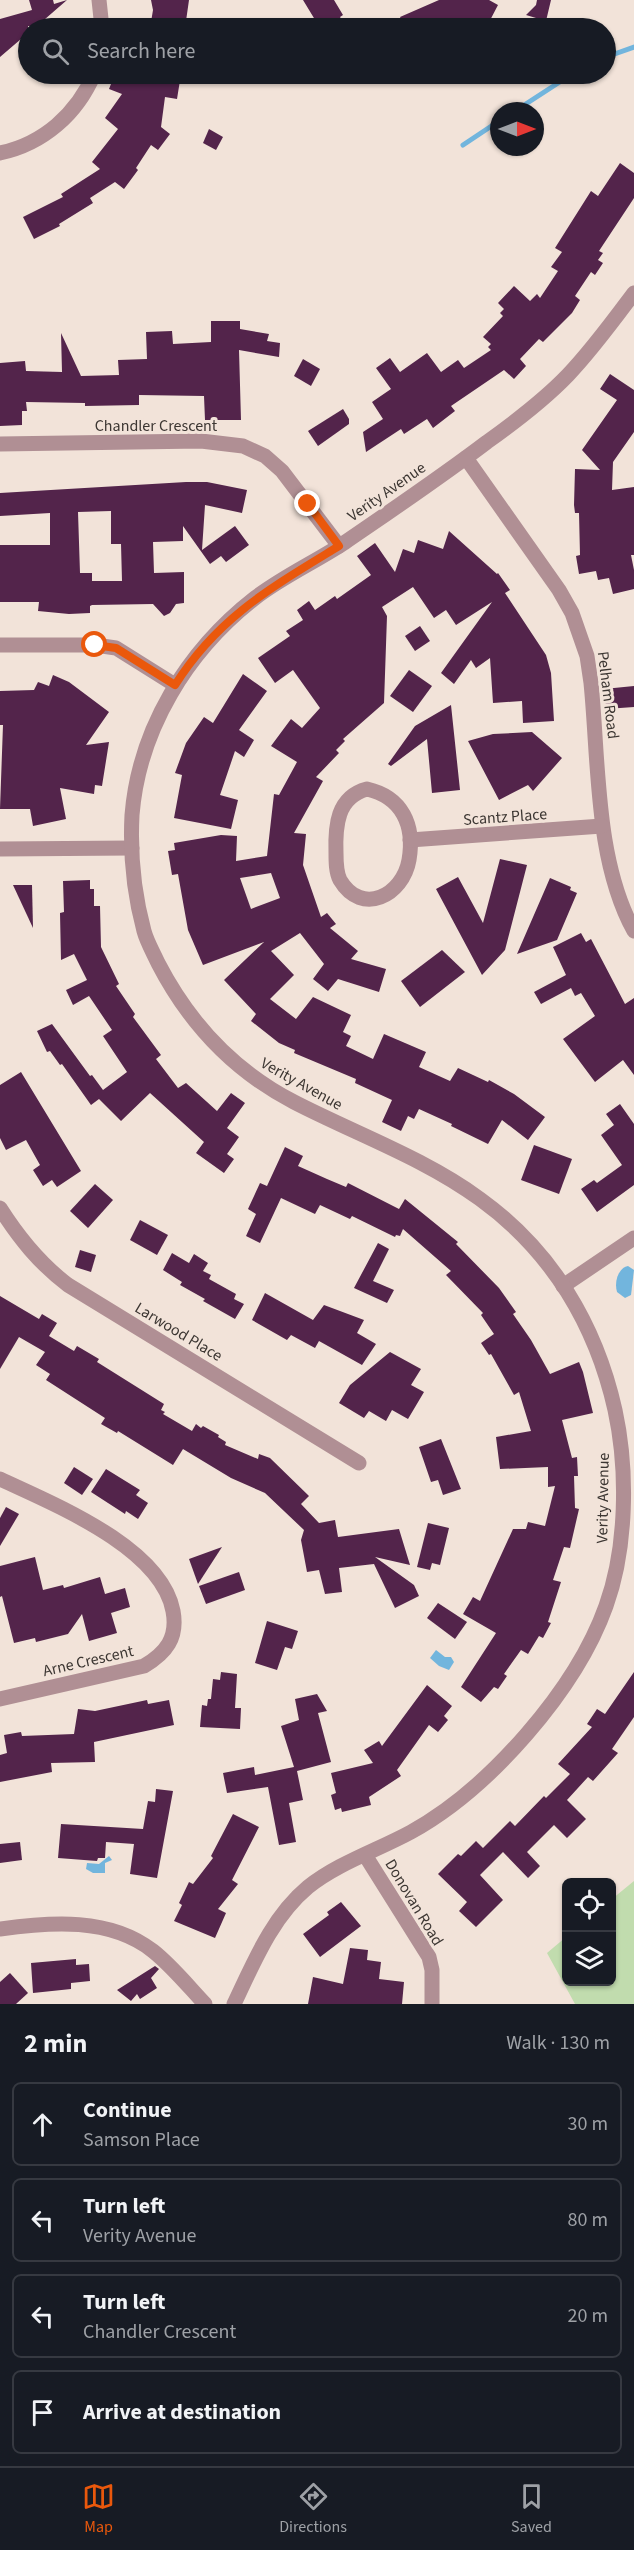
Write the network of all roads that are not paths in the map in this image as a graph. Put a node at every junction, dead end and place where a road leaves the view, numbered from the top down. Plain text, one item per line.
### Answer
1 (99, 0) edge
2 (101, 18) edge
3 (89, 84) edge
4 (0, 153) edge
5 (634, 293) edge
6 (0, 444) edge
7 (466, 458) junction
8 (339, 546) junction
9 (0, 645) edge
10 (175, 685) junction
11 (602, 826) junction
12 (410, 840) junction
13 (132, 848) junction
14 (0, 849) edge
15 (634, 931) edge
16 (0, 1208) edge
17 (634, 1238) edge
18 (563, 1286) junction
19 (359, 1463) dead end
20 (0, 1479) edge
21 (0, 1699) edge
22 (365, 1855) junction
23 (0, 1929) edge
24 (205, 2004) edge
25 (234, 2004) edge
26 (432, 2004) edge

1 - 2 street
3 - 4 street
5 - 7 street, Verity Avenue
6 - 8 street, Chandler Crescent
7 - 8 street, Verity Avenue
7 - 11 street, Pelham Road
8 - 10 street, Verity Avenue
9 - 10 street
10 - 13 street, Verity Avenue
11 - 12 street, Scantz Place
11 - 15 street, Pelham Road
12 - 12 street
13 - 14 street
13 - 18 street, Verity Avenue
16 - 19 street, Larwood Place
17 - 18 street
18 - 22 street, Verity Avenue
20 - 21 street, Arne Crescent
22 - 25 street, Verity Avenue
22 - 26 street, Donovan Road
23 - 24 street

